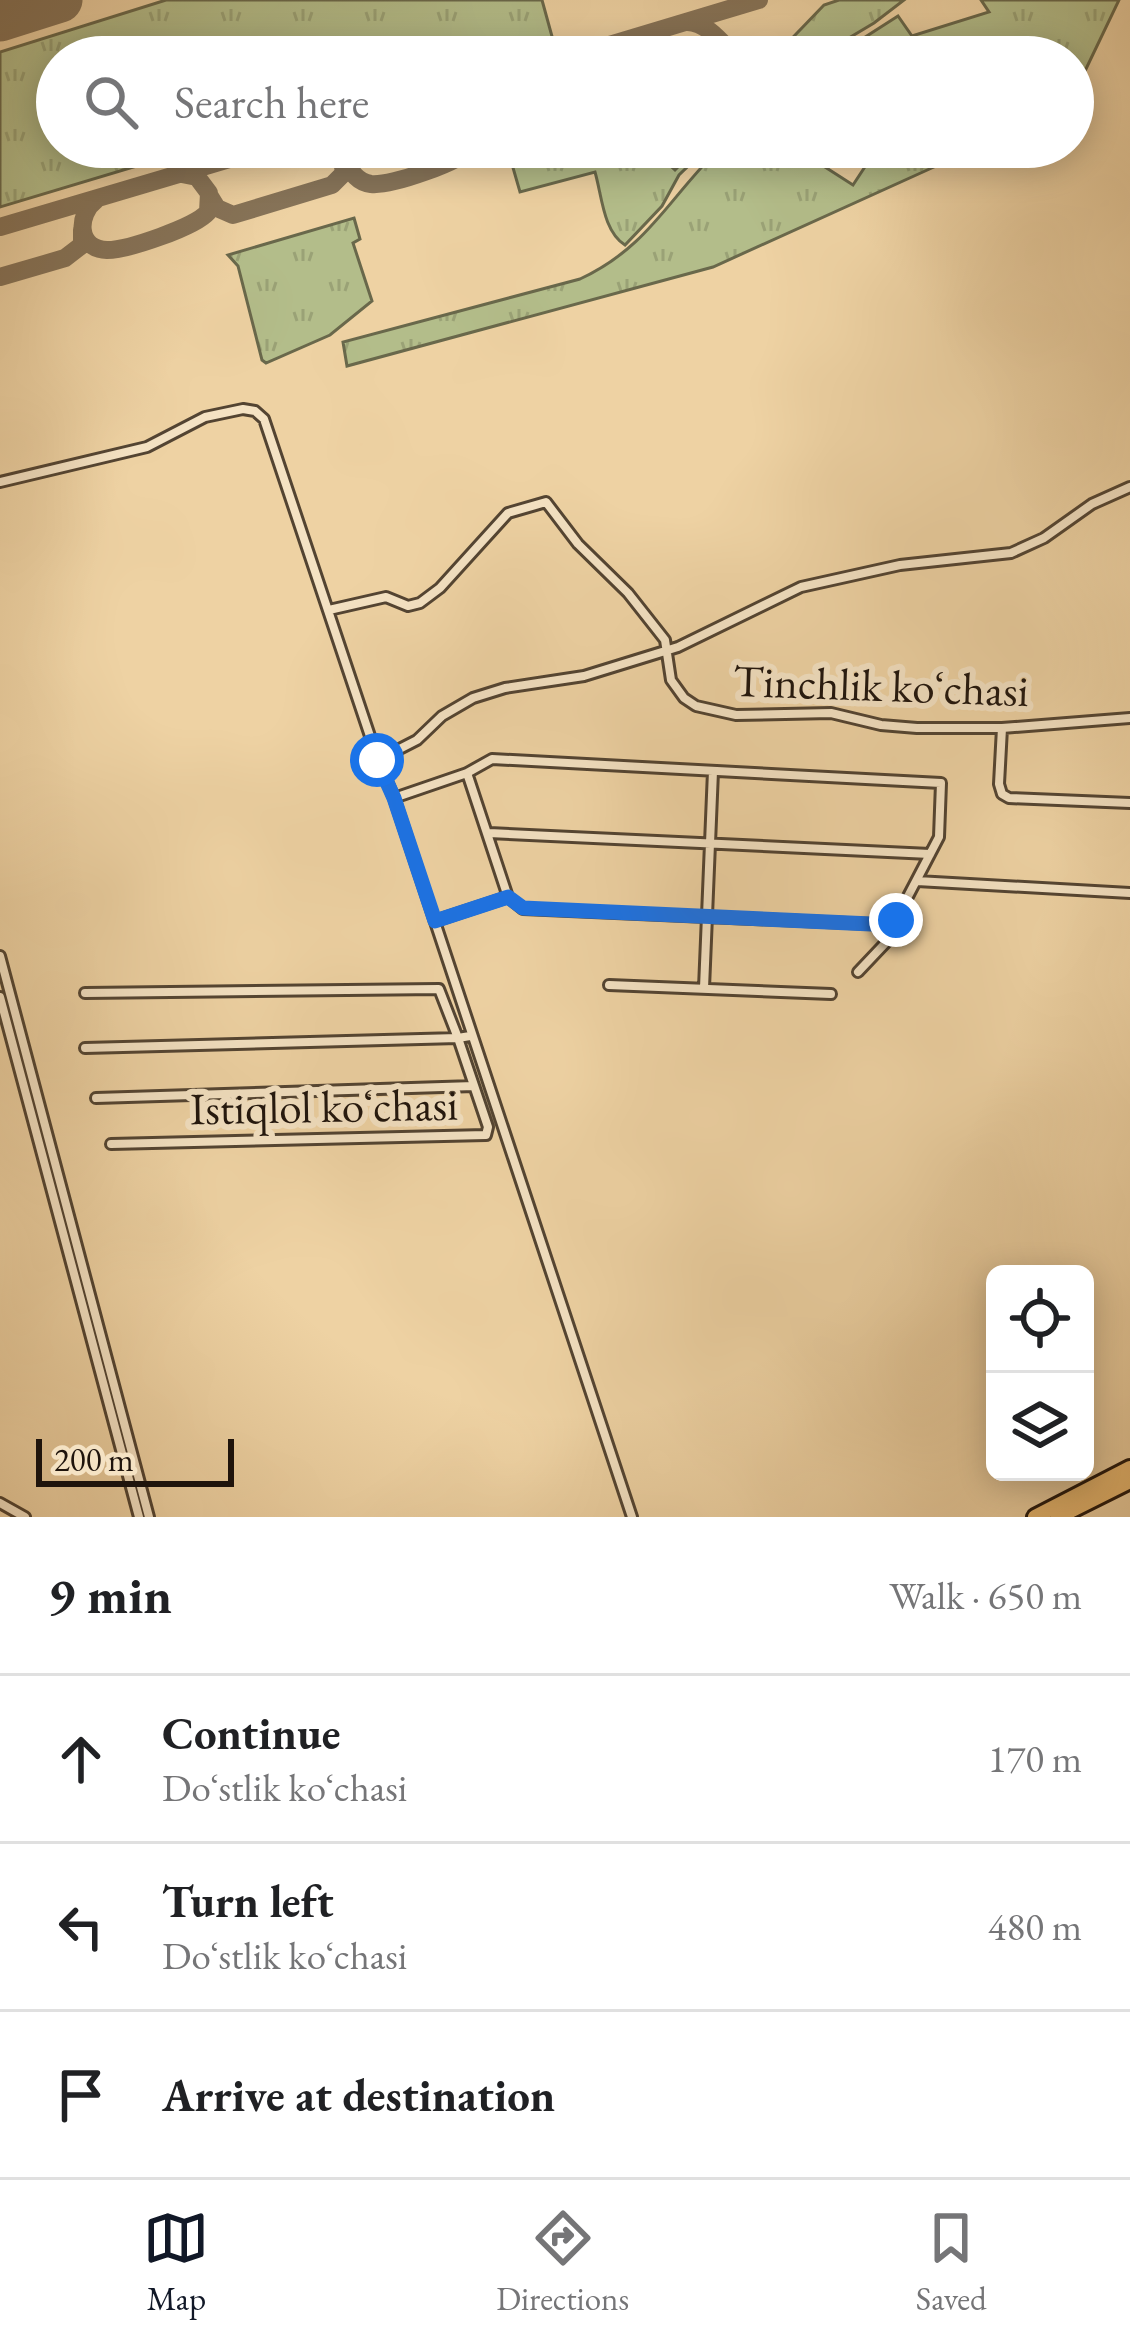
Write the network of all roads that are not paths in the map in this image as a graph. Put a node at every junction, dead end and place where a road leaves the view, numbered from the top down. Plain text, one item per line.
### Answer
1 (0, 482) edge
2 (1130, 488) edge
3 (329, 610) junction
4 (668, 650) junction
5 (1130, 718) edge
6 (1002, 728) junction
7 (377, 760) junction
8 (712, 771) junction
9 (467, 773) junction
10 (394, 798) junction
11 (1130, 803) edge
12 (489, 833) junction
13 (710, 844) junction
14 (930, 854) junction
15 (917, 881) junction
16 (1130, 893) edge
17 (508, 897) junction
18 (707, 919) junction
19 (435, 921) junction
20 (893, 925) junction
21 (0, 956) edge
22 (858, 972) dead end
23 (610, 985) dead end
24 (704, 988) junction
25 (85, 993) dead end
26 (831, 994) dead end
27 (0, 997) edge
28 (470, 1036) junction
29 (458, 1038) junction
30 (85, 1048) dead end
31 (474, 1085) junction
32 (96, 1098) dead end
33 (111, 1144) dead end
34 (1130, 1468) edge
35 (1130, 1481) edge
36 (0, 1503) edge
37 (25, 1517) edge
38 (139, 1517) edge
39 (149, 1517) edge
40 (632, 1517) edge
41 (1035, 1517) edge
42 (1058, 1517) edge

1 - 3 street
2 - 4 street
3 - 4 street
3 - 7 street
4 - 6 street, Tinchlik koʻchasi
4 - 7 street
5 - 6 street, Tinchlik koʻchasi
6 - 11 street
7 - 10 street
8 - 9 street
8 - 13 street
8 - 14 street
9 - 10 street
9 - 12 street
10 - 19 street
12 - 13 street
12 - 17 street
13 - 14 street
13 - 18 street
14 - 15 street
15 - 16 street
15 - 20 street
17 - 18 street
17 - 19 street
18 - 20 street
18 - 24 street
19 - 28 street
20 - 22 street
21 - 39 street
23 - 24 street
24 - 26 street
25 - 29 street, Istiqlol koʻchasi
27 - 38 street
28 - 29 street, Istiqlol koʻchasi
28 - 40 street
29 - 30 street, Istiqlol koʻchasi
29 - 31 street, Istiqlol koʻchasi
31 - 32 street, Istiqlol koʻchasi
31 - 33 street, Istiqlol koʻchasi
34 - 41 highway
35 - 42 highway
36 - 37 street

